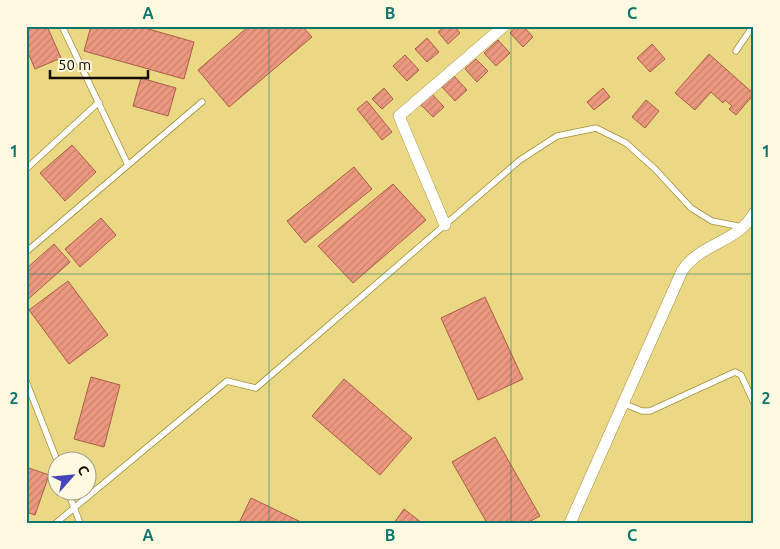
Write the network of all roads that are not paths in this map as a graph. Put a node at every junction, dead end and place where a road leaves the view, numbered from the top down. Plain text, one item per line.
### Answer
1 (62, 26) edge
2 (504, 26) edge
3 (753, 26) edge
4 (736, 51) dead end
5 (99, 102) junction
6 (202, 102) dead end
7 (128, 165) junction
8 (26, 168) edge
9 (754, 213) edge
10 (445, 225) junction
11 (743, 227) junction
12 (26, 252) edge
13 (26, 381) edge
14 (622, 403) junction
15 (754, 403) edge
16 (54, 452) edge
17 (72, 502) edge
18 (74, 507) junction
19 (56, 523) edge
20 (80, 523) edge
21 (570, 523) edge

1 - 5 lane
2 - 10 street
3 - 4 lane
5 - 7 lane
5 - 8 lane
6 - 7 lane
7 - 12 lane
9 - 11 street
10 - 11 lane
10 - 18 lane
11 - 14 street
13 - 16 lane
14 - 15 lane
14 - 21 street
17 - 18 lane
18 - 19 lane
18 - 20 lane

